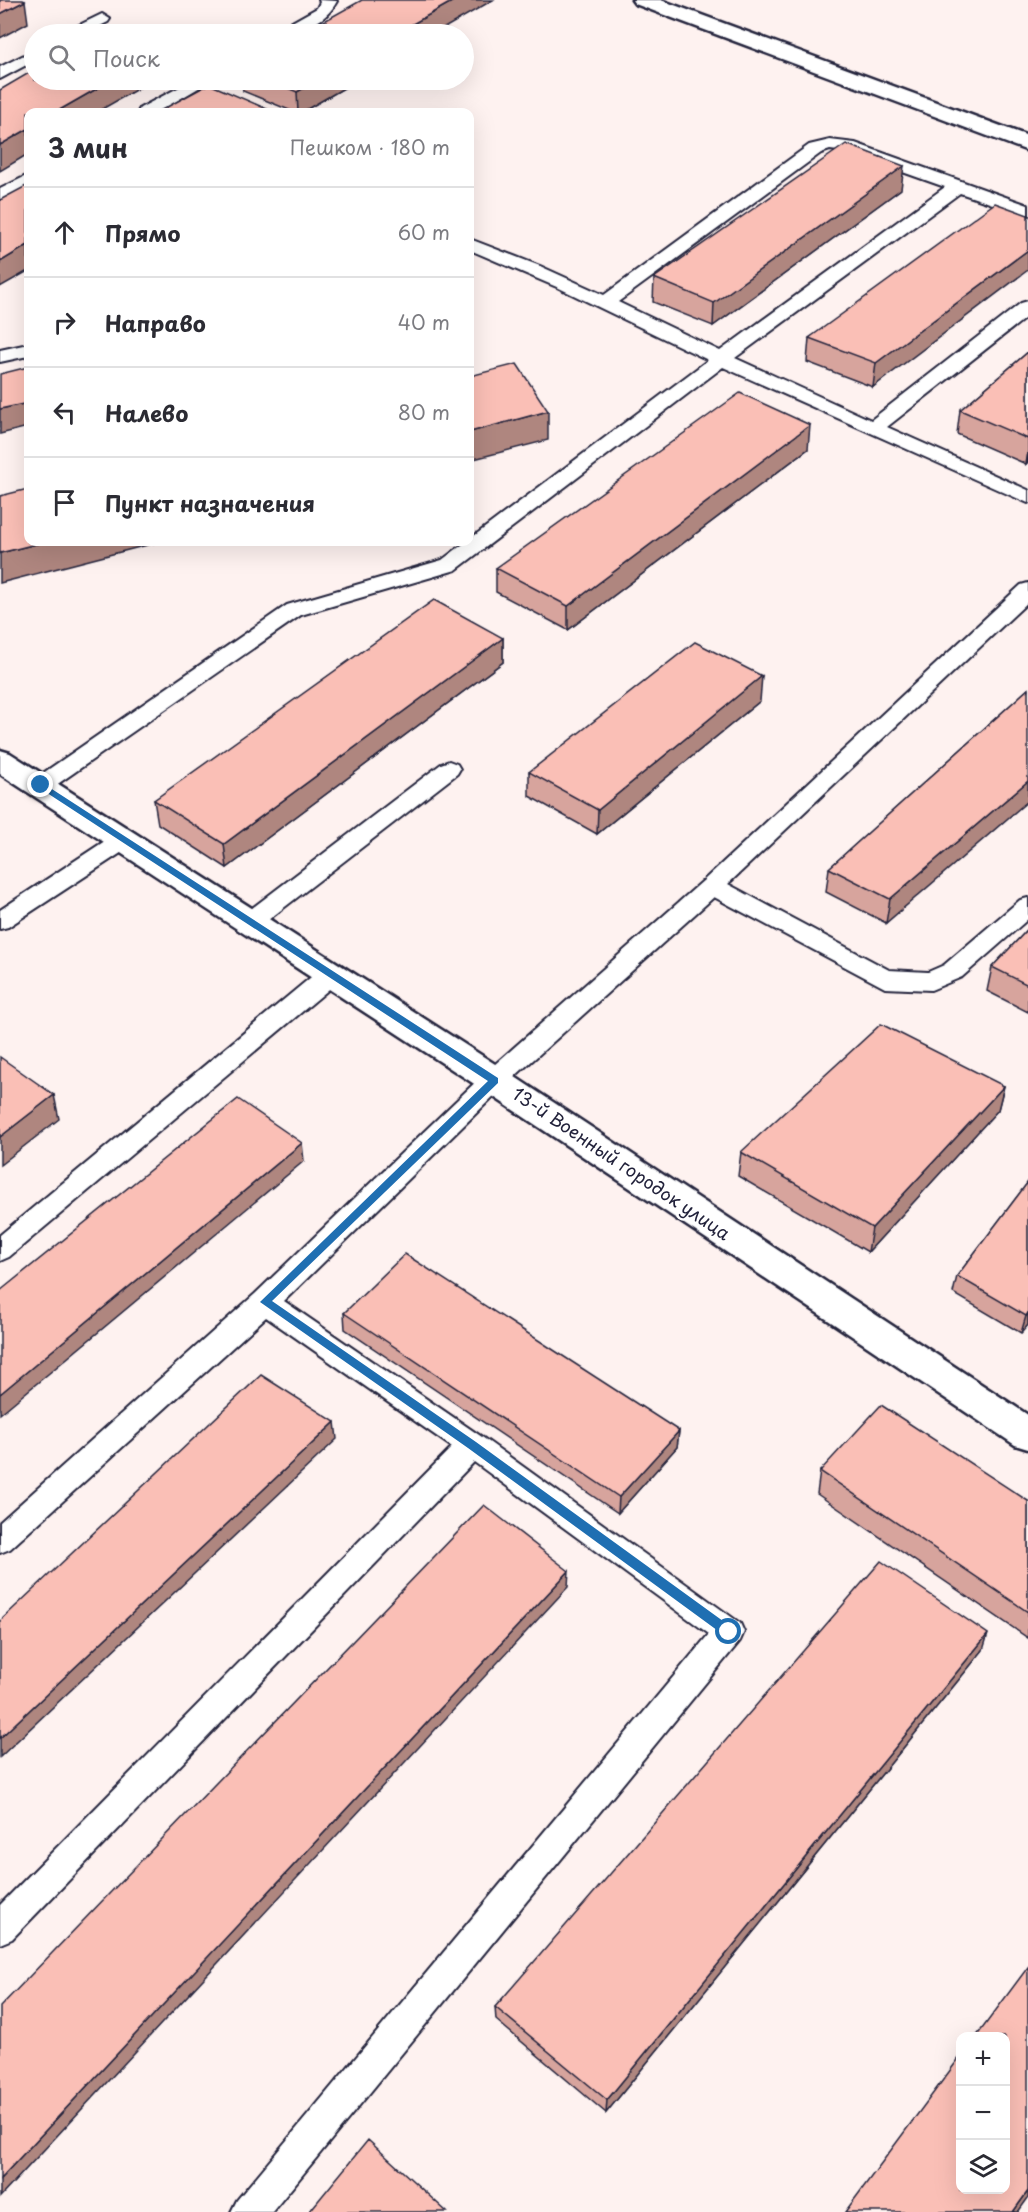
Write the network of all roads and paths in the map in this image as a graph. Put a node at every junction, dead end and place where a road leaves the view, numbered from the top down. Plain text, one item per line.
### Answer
1 (327, 0) edge
2 (642, 0) edge
3 (102, 19) dead end
4 (92, 24) edge
5 (300, 24) edge
6 (24, 61) edge
7 (0, 74) edge
8 (186, 90) edge
9 (153, 108) edge
10 (1028, 144) edge
11 (24, 182) edge
12 (958, 186) junction
13 (0, 196) edge
14 (1028, 211) edge
15 (474, 245) edge
16 (495, 253) junction
17 (474, 257) edge
18 (605, 303) junction
19 (1028, 307) edge
20 (24, 351) edge
21 (0, 356) edge
22 (722, 359) junction
23 (873, 428) junction
24 (1028, 497) edge
25 (1028, 590) edge
26 (0, 760) edge
27 (449, 769) dead end
28 (41, 785) junction
29 (125, 839) junction
30 (712, 886) junction
31 (1028, 906) edge
32 (0, 921) edge
33 (251, 921) junction
34 (331, 974) junction
35 (494, 1080) junction
36 (0, 1250) edge
37 (265, 1302) junction
38 (1028, 1434) edge
39 (472, 1445) junction
40 (0, 1540) edge
41 (0, 1928) edge
42 (249, 2212) edge

1 - 5 lane
2 - 10 street
3 - 4 lane
6 - 7 lane
8 - 9 lane
11 - 13 lane
12 - 14 lane
12 - 18 lane
12 - 22 lane
15 - 16 lane
16 - 17 lane
16 - 18 lane
18 - 22 lane
19 - 23 lane
20 - 21 lane
22 - 23 lane
22 - 28 lane
23 - 24 lane
25 - 30 lane
26 - 28 street, 13-й Военный городок улица
27 - 33 lane
28 - 29 street, 13-й Военный городок улица
29 - 32 lane
29 - 33 street, 13-й Военный городок улица
30 - 31 lane
30 - 35 lane
33 - 34 street, 13-й Военный городок улица
34 - 35 street, 13-й Военный городок улица
34 - 36 lane
35 - 37 lane
35 - 38 street, 13-й Военный городок улица
37 - 39 lane
37 - 40 lane
39 - 41 lane
39 - 42 lane

